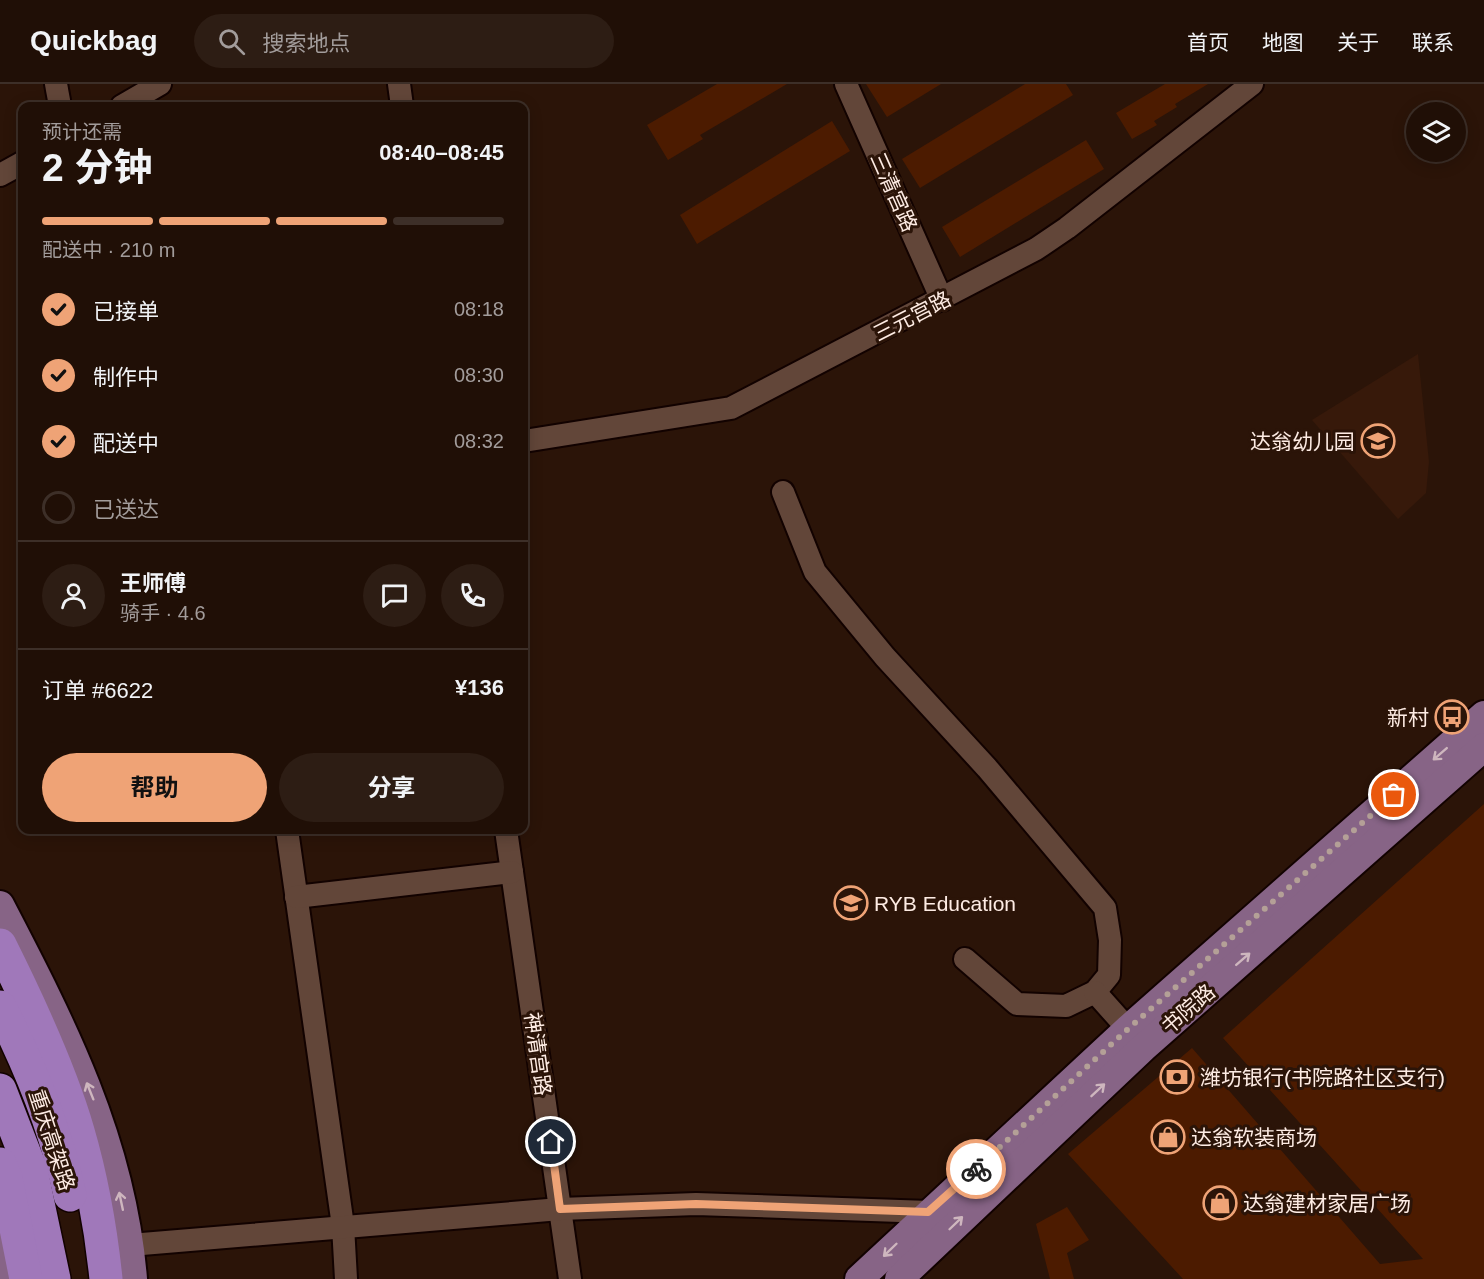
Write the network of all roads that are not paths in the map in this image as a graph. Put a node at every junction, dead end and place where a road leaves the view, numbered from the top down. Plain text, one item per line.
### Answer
1 (56, 84) edge
2 (160, 84) edge
3 (399, 84) edge
4 (846, 84) edge
5 (1252, 84) edge
6 (59, 102) edge
7 (129, 102) edge
8 (401, 102) edge
9 (18, 166) edge
10 (0, 175) edge
11 (942, 300) junction
12 (528, 440) edge
13 (783, 492) dead end
14 (1484, 715) edge
15 (1484, 747) edge
16 (288, 834) edge
17 (507, 834) edge
18 (512, 872) junction
19 (296, 897) junction
20 (0, 905) edge
21 (0, 945) edge
22 (965, 959) dead end
23 (0, 981) edge
24 (1095, 992) junction
25 (0, 1007) edge
26 (1128, 1029) junction
27 (0, 1090) edge
28 (0, 1123) edge
29 (0, 1164) edge
30 (560, 1209) junction
31 (928, 1212) junction
32 (342, 1226) junction
33 (0, 1236) edge
34 (130, 1245) junction
35 (11, 1279) edge
36 (26, 1279) edge
37 (41, 1279) edge
38 (54, 1279) edge
39 (85, 1279) edge
40 (94, 1279) edge
41 (106, 1279) edge
42 (133, 1279) edge
43 (346, 1279) edge
44 (570, 1279) edge
45 (859, 1279) edge
46 (900, 1279) edge

1 - 6 street
2 - 7 street
3 - 8 street
4 - 11 street, 三清宫路
5 - 11 street, 三元宫路
9 - 10 street
11 - 12 street, 三元宫路
13 - 24 street
14 -> 26 main road, 书院路
46 -> 15 main road, 书院路
16 - 19 street
17 - 18 street, 神清宫路
18 - 19 street
18 - 30 street, 神清宫路
19 - 32 street
34 -> 20 main road
21 - 41 highway
22 - 24 street
23 - 40 main road
24 - 26 street
25 - 39 highway, 重庆高架路
26 - 31 main road, 书院路
27 - 38 highway, 重庆高架路
28 - 37 main road
29 - 36 highway
30 - 31 street
30 - 32 street
30 - 44 street, 神清宫路
31 -> 45 main road, 书院路
32 - 34 street
32 - 43 street
33 - 35 main road
34 - 42 main road

